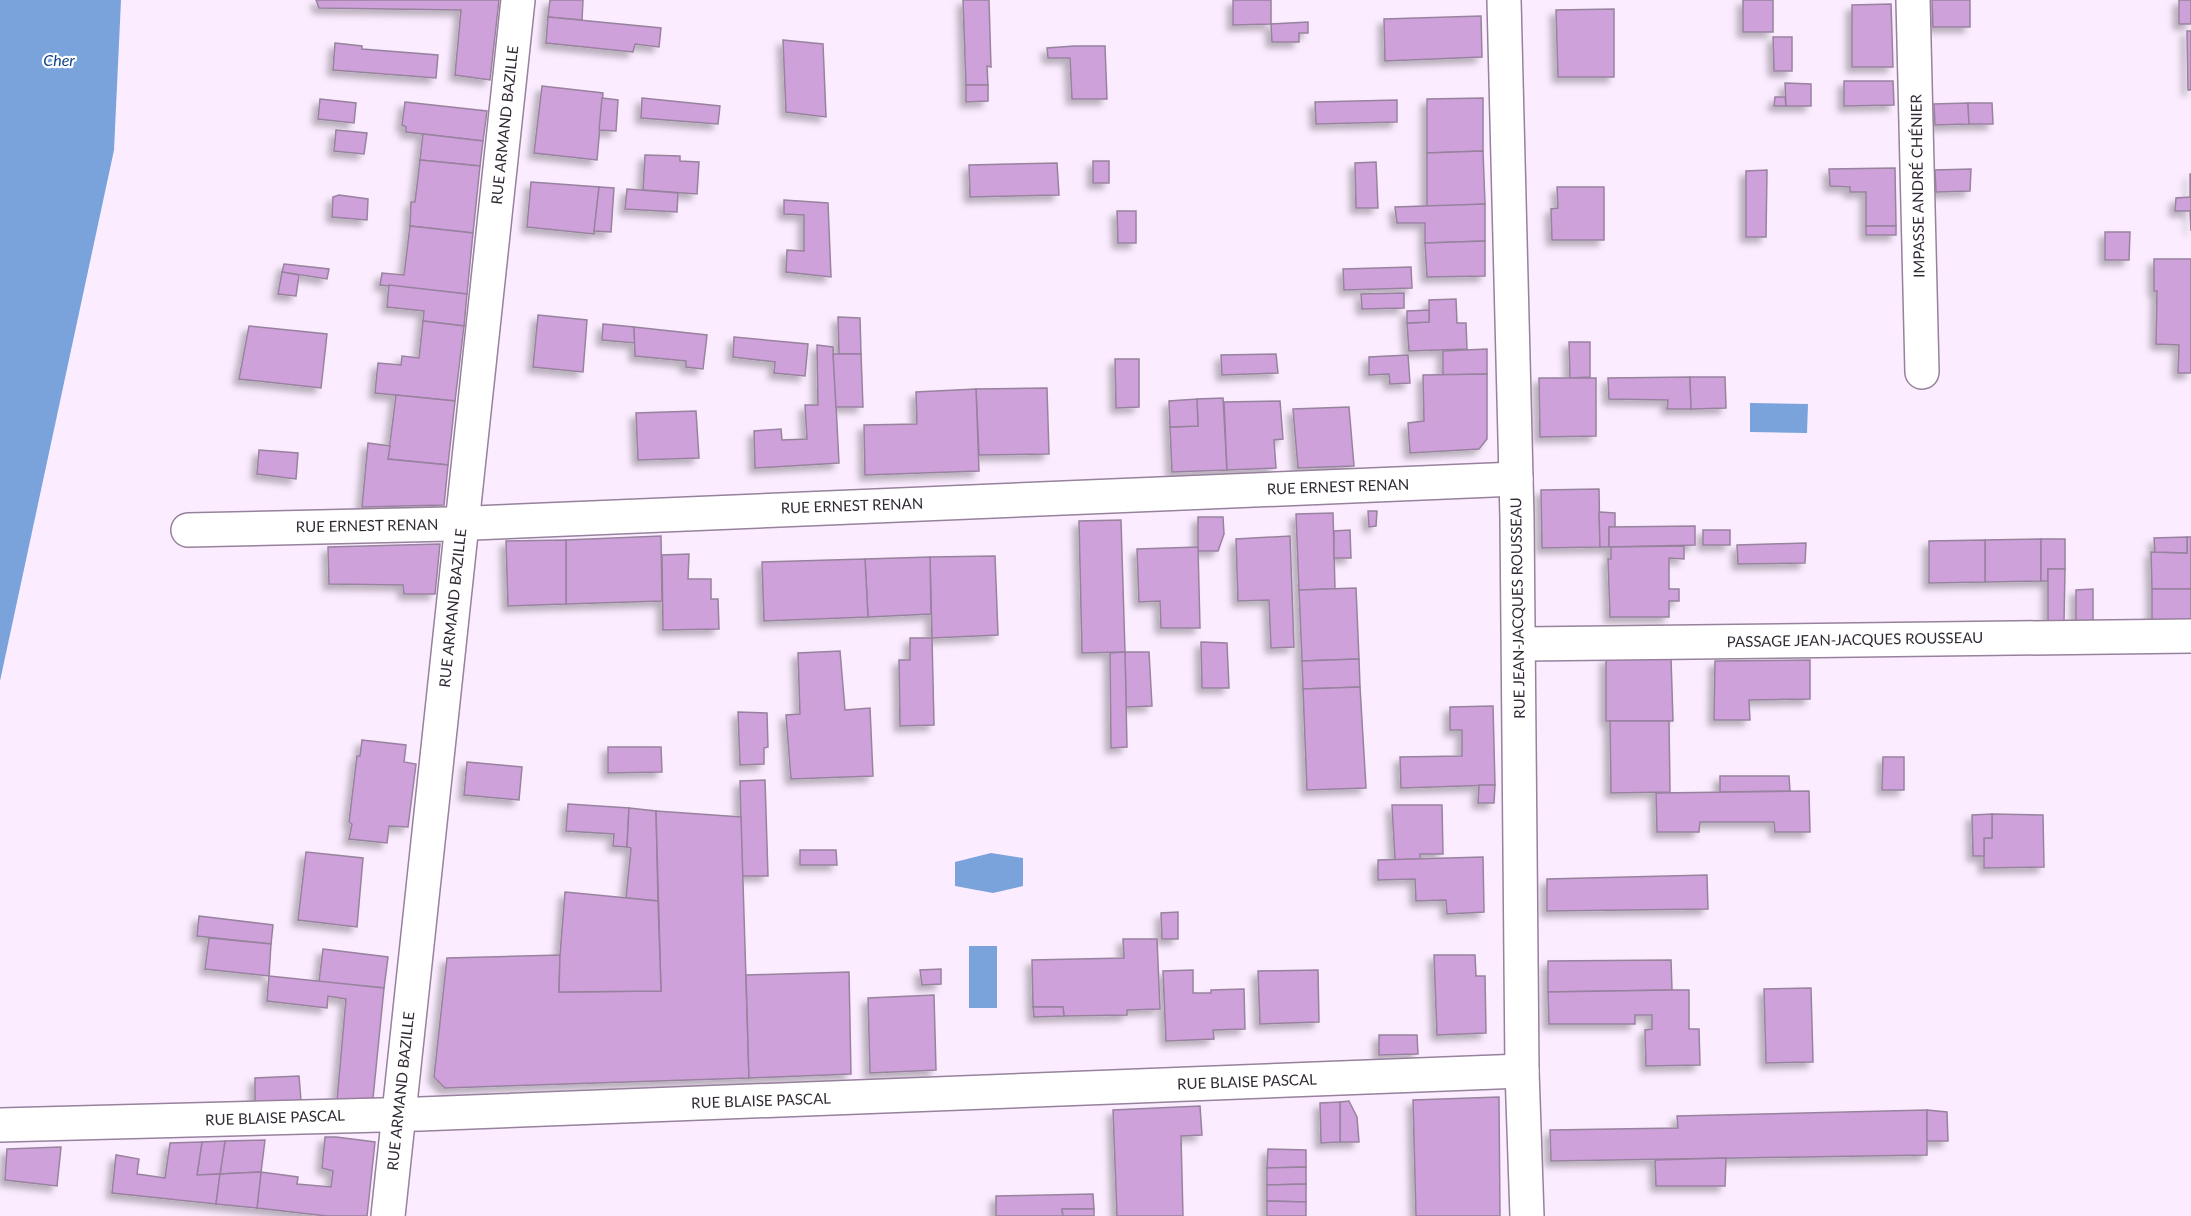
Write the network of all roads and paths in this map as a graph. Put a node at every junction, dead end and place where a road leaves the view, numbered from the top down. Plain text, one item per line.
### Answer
1 (518, 0) edge
2 (1504, 0) edge
3 (1913, 0) edge
4 (1922, 372) dead end
5 (1516, 480) junction
6 (462, 522) junction
7 (188, 530) dead end
8 (2191, 636) edge
9 (1519, 644) junction
10 (1522, 1071) junction
11 (399, 1114) junction
12 (0, 1125) edge
13 (388, 1216) edge
14 (1527, 1216) edge

1 - 6 street, RUE ARMAND BAZILLE
2 - 5 street, RUE JEAN-JACQUES ROUSSEAU
3 - 4 street, IMPASSE ANDRÉ CHÉNIER
5 - 6 street, RUE ERNEST RENAN
5 - 9 street, RUE JEAN-JACQUES ROUSSEAU
6 - 7 street, RUE ERNEST RENAN
6 - 11 street, RUE ARMAND BAZILLE
8 - 9 street, PASSAGE JEAN-JACQUES ROUSSEAU
9 - 10 street, RUE JEAN-JACQUES ROUSSEAU
10 - 11 street, RUE BLAISE PASCAL
10 - 14 street, RUE JEAN-JACQUES ROUSSEAU
11 - 12 street, RUE BLAISE PASCAL
11 - 13 street, RUE ARMAND BAZILLE

